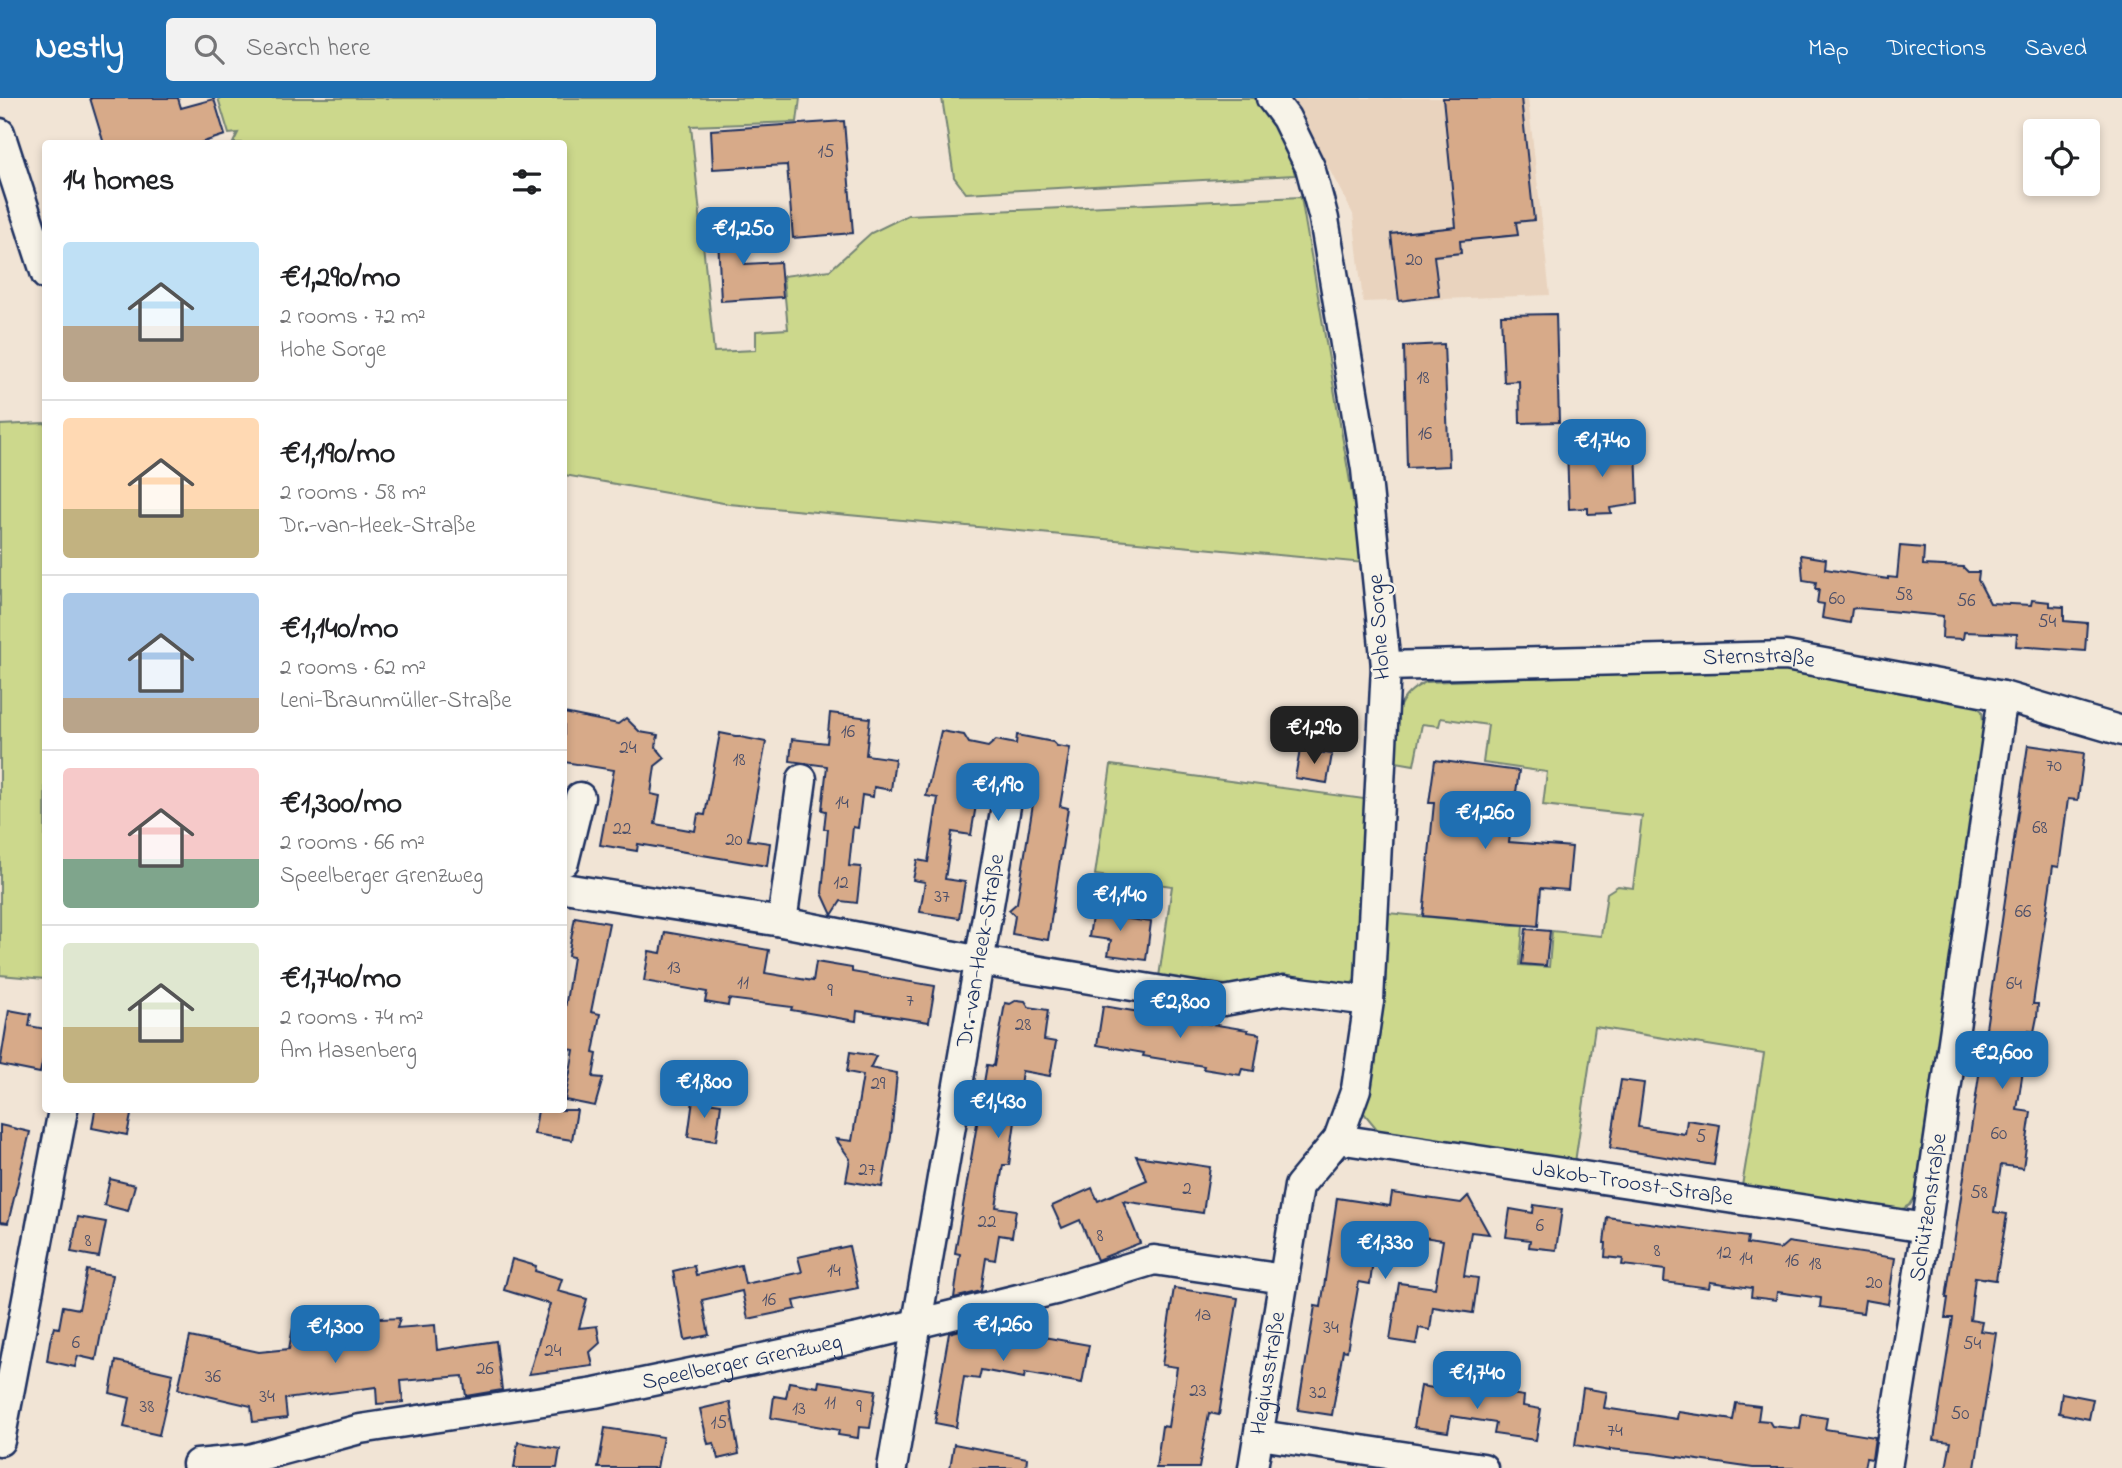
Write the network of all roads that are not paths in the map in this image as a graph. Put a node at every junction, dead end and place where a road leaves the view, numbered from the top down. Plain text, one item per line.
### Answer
1 (1271, 98) edge
2 (0, 133) edge
3 (42, 263) edge
4 (1386, 666) junction
5 (2003, 696) junction
6 (2122, 731) edge
7 (802, 779) dead end
8 (580, 797) dead end
9 (1006, 806) dead end
10 (567, 850) edge
11 (567, 888) edge
12 (782, 922) junction
13 (980, 961) junction
14 (1369, 1001) junction
15 (62, 1113) edge
16 (1338, 1139) junction
17 (1926, 1228) junction
18 (1284, 1279) junction
19 (917, 1325) junction
20 (1259, 1435) junction
21 (0, 1441) edge
22 (197, 1464) dead end
23 (892, 1468) edge
24 (1253, 1468) edge
25 (1483, 1468) edge
26 (1887, 1468) edge

1 - 4 street, Hohe Sorge
2 - 3 street
4 - 5 street, Sternstraße
4 - 14 street, Hohe Sorge
5 - 6 street, Sternstraße
5 - 17 street, Schützenstraße
7 - 12 street
8 - 10 street
9 - 13 street, Dr.-van-Heek-Straße
11 - 12 street
12 - 13 street
13 - 14 street
13 - 19 street, Dr.-van-Heek-Straße
14 - 16 street, Hohe Sorge
15 - 21 street
16 - 17 street, Jakob-Troost-Straße
16 - 18 street, Hohe Sorge
17 - 26 street, Schützenstraße
18 - 19 street, Speelberger Grenzweg
18 - 20 street, Hegiusstraße
19 - 22 street, Speelberger Grenzweg
19 - 23 street, Dr.-van-Heek-Straße
20 - 24 street, Hegiusstraße
20 - 25 street

